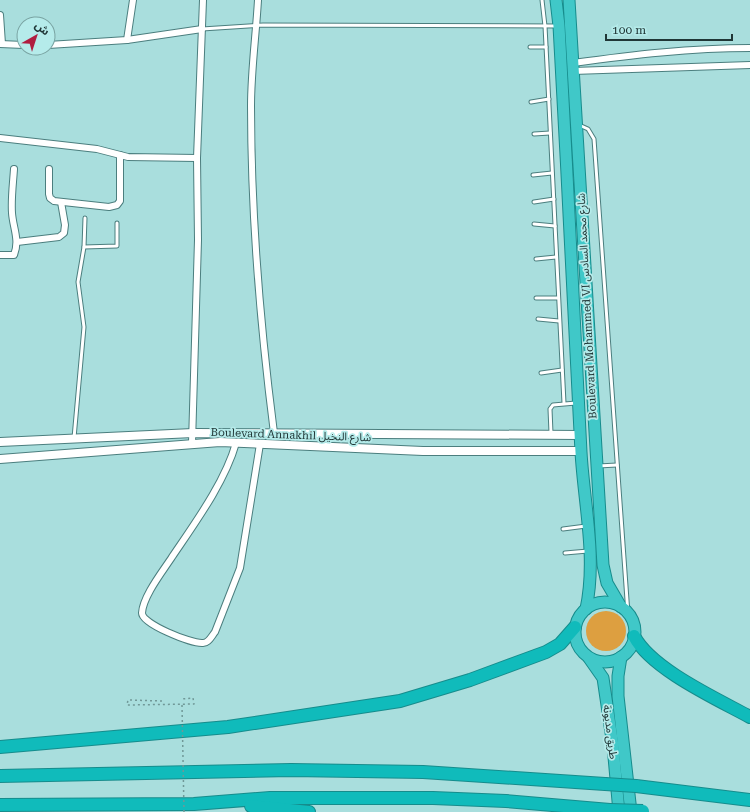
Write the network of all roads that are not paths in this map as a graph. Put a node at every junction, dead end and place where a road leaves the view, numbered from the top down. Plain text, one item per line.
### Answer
1 (133, 0) edge
2 (203, 0) edge
3 (258, 0) edge
4 (542, 0) edge
5 (556, 0) edge
6 (570, 0) edge
7 (0, 15) edge
8 (257, 25) junction
9 (545, 26) junction
10 (559, 26) junction
11 (202, 29) junction
12 (127, 40) junction
13 (1, 44) edge
14 (56, 44) edge
15 (16, 45) edge
16 (530, 47) dead end
17 (546, 47) junction
18 (750, 48) edge
19 (750, 65) edge
20 (573, 67) junction
21 (549, 99) junction
22 (531, 102) dead end
23 (576, 124) junction
24 (550, 133) junction
25 (534, 134) dead end
26 (0, 138) edge
27 (120, 155) junction
28 (196, 158) junction
29 (14, 169) dead end
30 (49, 169) dead end
31 (552, 173) junction
32 (533, 175) dead end
33 (554, 199) junction
34 (61, 202) junction
35 (534, 202) dead end
36 (85, 218) dead end
37 (117, 223) dead end
38 (534, 224) dead end
39 (555, 226) junction
40 (17, 242) junction
41 (84, 247) junction
42 (0, 255) edge
43 (556, 257) junction
44 (536, 259) dead end
45 (536, 298) dead end
46 (558, 298) junction
47 (538, 319) dead end
48 (560, 321) junction
49 (562, 370) junction
50 (541, 373) dead end
51 (564, 403) junction
52 (580, 403) junction
53 (193, 433) junction
54 (274, 433) junction
55 (551, 435) junction
56 (581, 435) junction
57 (74, 438) junction
58 (0, 442) edge
59 (192, 443) junction
60 (236, 443) junction
61 (260, 444) junction
62 (581, 451) junction
63 (0, 459) edge
64 (617, 465) junction
65 (597, 466) junction
66 (588, 526) junction
67 (563, 529) dead end
68 (590, 551) junction
69 (565, 553) dead end
70 (586, 609) junction
71 (625, 610) junction
72 (575, 627) junction
73 (634, 636) junction
74 (589, 657) junction
75 (621, 657) junction
76 (750, 717) edge
77 (0, 747) edge
78 (0, 776) edge
79 (750, 800) edge
80 (194, 804) junction
81 (0, 805) edge
82 (614, 811) edge
83 (309, 812) edge
84 (631, 812) edge
85 (646, 812) edge

1 - 12 street
2 - 11 street
3 - 8 street
4 - 9 lane
5 - 10 highway, Boulevard Mohammed VI شارع محمد السادس
6 - 20 highway, Boulevard Mohammed VI شارع محمد السادس
7 - 13 street
8 - 9 lane
8 - 11 lane
8 - 54 street
9 - 10 lane
9 - 17 lane
10 - 52 highway, Boulevard Mohammed VI شارع محمد السادس
11 - 12 street
11 - 28 street
12 - 14 street
13 - 15 street
16 - 17 lane
17 - 21 lane
18 - 20 street
19 - 20 street
20 - 23 highway, Boulevard Mohammed VI شارع محمد السادس
21 - 22 lane
21 - 24 lane
23 - 64 lane
23 - 65 highway, Boulevard Mohammed VI شارع محمد السادس
24 - 25 lane
24 - 31 lane
26 - 27 street
27 - 28 street
27 - 34 street
28 - 53 street
29 - 40 street
30 - 34 street
31 - 32 lane
31 - 33 lane
33 - 35 lane
33 - 39 lane
34 - 40 street
36 - 41 lane
37 - 41 lane
38 - 39 lane
39 - 43 lane
40 - 42 street
41 - 57 lane
43 - 44 lane
43 - 46 lane
45 - 46 lane
46 - 48 lane
47 - 48 lane
48 - 49 lane
49 - 50 lane
49 - 51 lane
51 - 52 lane
51 - 55 lane
52 - 56 highway, Boulevard Mohammed VI شارع محمد السادس
53 - 54 street, Boulevard Annakhil شارع النخيل
53 - 57 street, Boulevard Annakhil شارع النخيل
53 - 59 street
54 - 55 street, Boulevard Annakhil شارع النخيل
55 - 56 street, Boulevard Annakhil شارع النخيل
56 - 62 highway, Boulevard Mohammed VI شارع محمد السادس
57 - 58 street, Boulevard Annakhil شارع النخيل
59 - 60 street, Boulevard Annakhil شارع النخيل
59 - 63 street, Boulevard Annakhil شارع النخيل
60 - 61 street, Boulevard Annakhil شارع النخيل
60 - 61 street
61 - 62 street, Boulevard Annakhil شارع النخيل
62 - 66 highway, Boulevard Mohammed VI شارع محمد السادس
64 - 65 lane
64 - 71 lane
65 - 71 highway, Boulevard Mohammed VI شارع محمد السادس
66 - 67 lane
66 - 68 highway, Boulevard Mohammed VI شارع محمد السادس
68 - 69 lane
68 - 70 highway, Boulevard Mohammed VI شارع محمد السادس
70 - 71 highway
70 - 72 highway
71 - 73 highway
72 - 74 highway
72 - 77 highway
73 - 75 highway
73 - 76 highway
74 - 75 highway
74 - 82 highway, طريق مديونة
75 - 84 highway, طريق مديونة
78 - 79 highway, bridge
80 - 81 highway
80 - 82 highway
80 - 83 highway
82 - 85 highway, bridge

